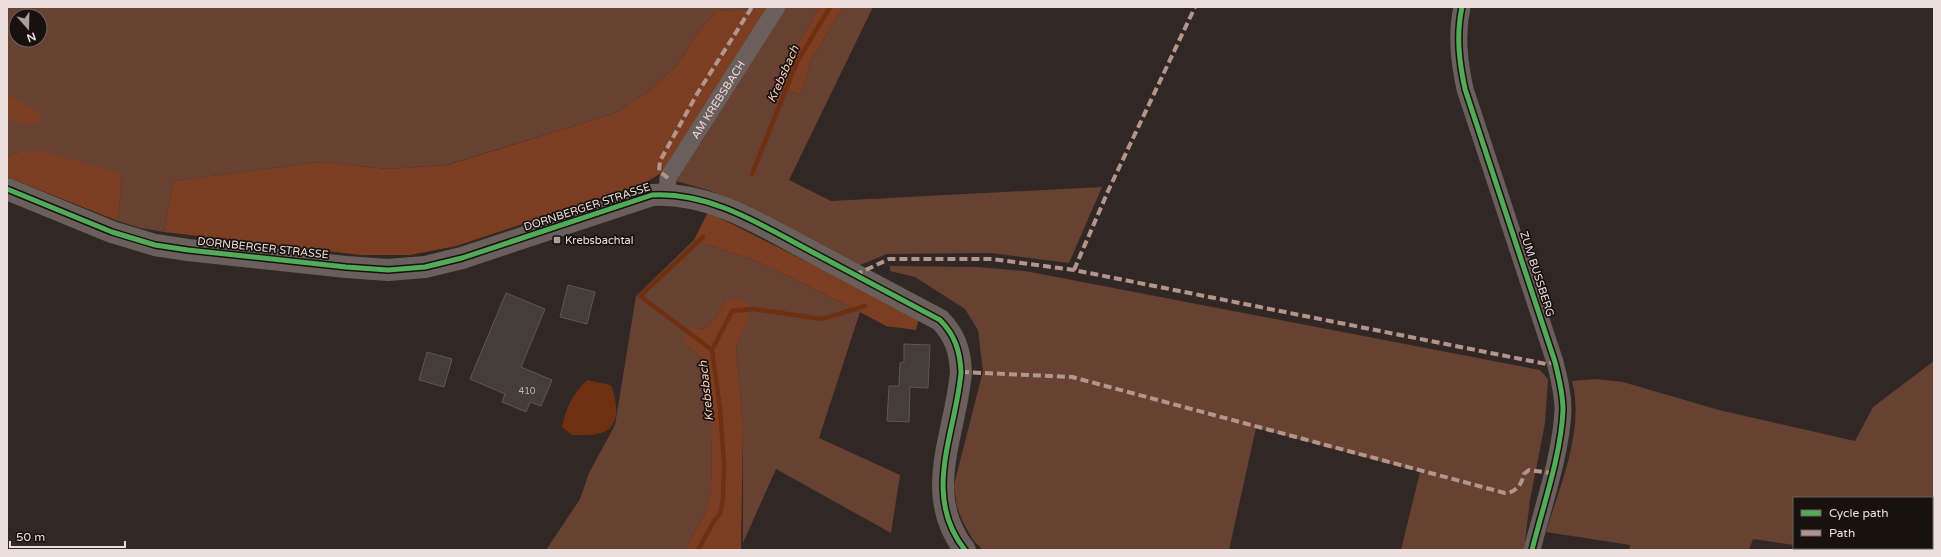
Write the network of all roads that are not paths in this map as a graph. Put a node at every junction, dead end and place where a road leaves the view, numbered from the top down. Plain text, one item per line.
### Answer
1 (777, 7) edge
2 (1462, 7) edge
3 (7, 189) edge
4 (667, 194) junction
5 (965, 550) edge
6 (1532, 550) edge

1 - 4 street, AM KREBSBACH
2 - 6 street, ZUM BUSSBERG
3 - 4 street, DORNBERGER STRASSE
4 - 5 street, DORNBERGER STRASSE

